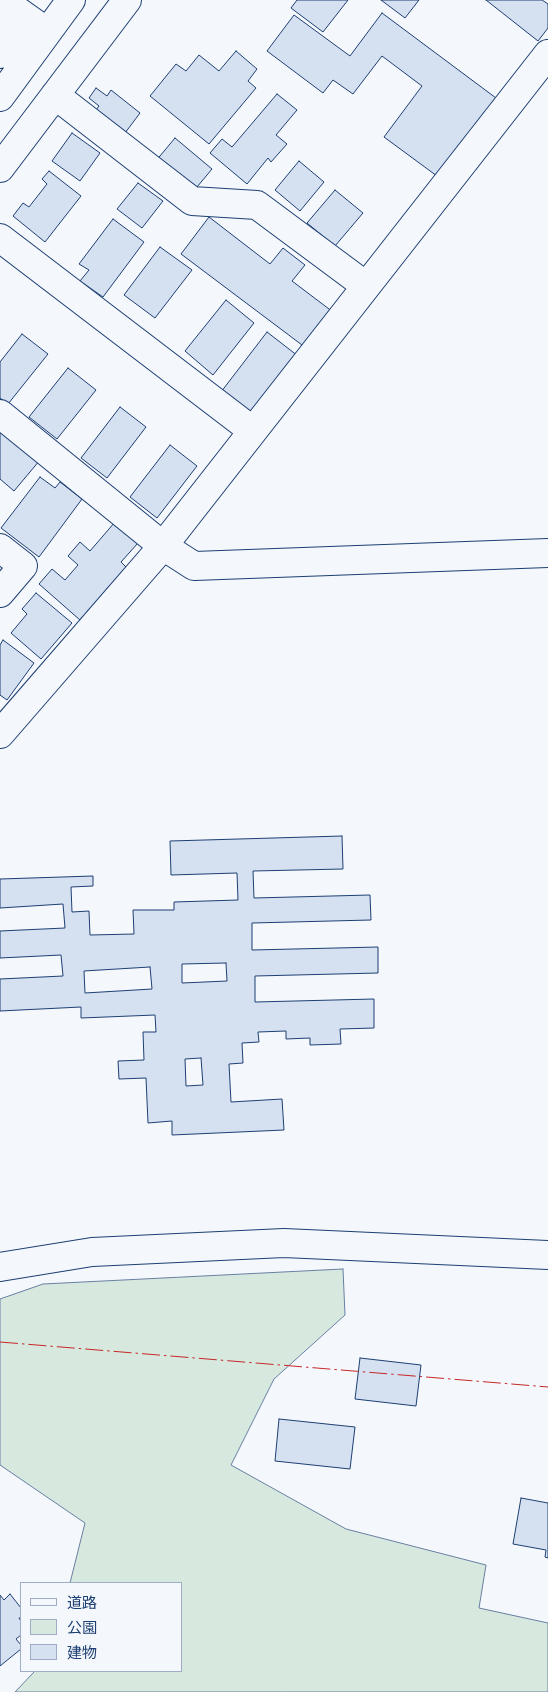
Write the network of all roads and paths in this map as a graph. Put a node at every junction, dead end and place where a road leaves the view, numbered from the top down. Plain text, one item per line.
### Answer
1 (127, 0) edge
2 (26, 21) edge
3 (548, 54) edge
4 (5, 80) edge
5 (55, 95) junction
6 (0, 168) edge
7 (0, 238) edge
8 (366, 286) junction
9 (0, 414) edge
10 (253, 431) junction
11 (164, 546) junction
12 (0, 548) edge
13 (548, 553) edge
14 (0, 593) edge
15 (0, 734) edge
16 (548, 1255) edge
17 (0, 1266) edge

1 - 5 street
2 - 4 street
3 - 8 street
5 - 6 street
5 - 8 street
7 - 10 street
8 - 10 street
9 - 11 street
10 - 11 street
11 - 13 street
11 - 15 street
12 - 14 street
16 - 17 street

